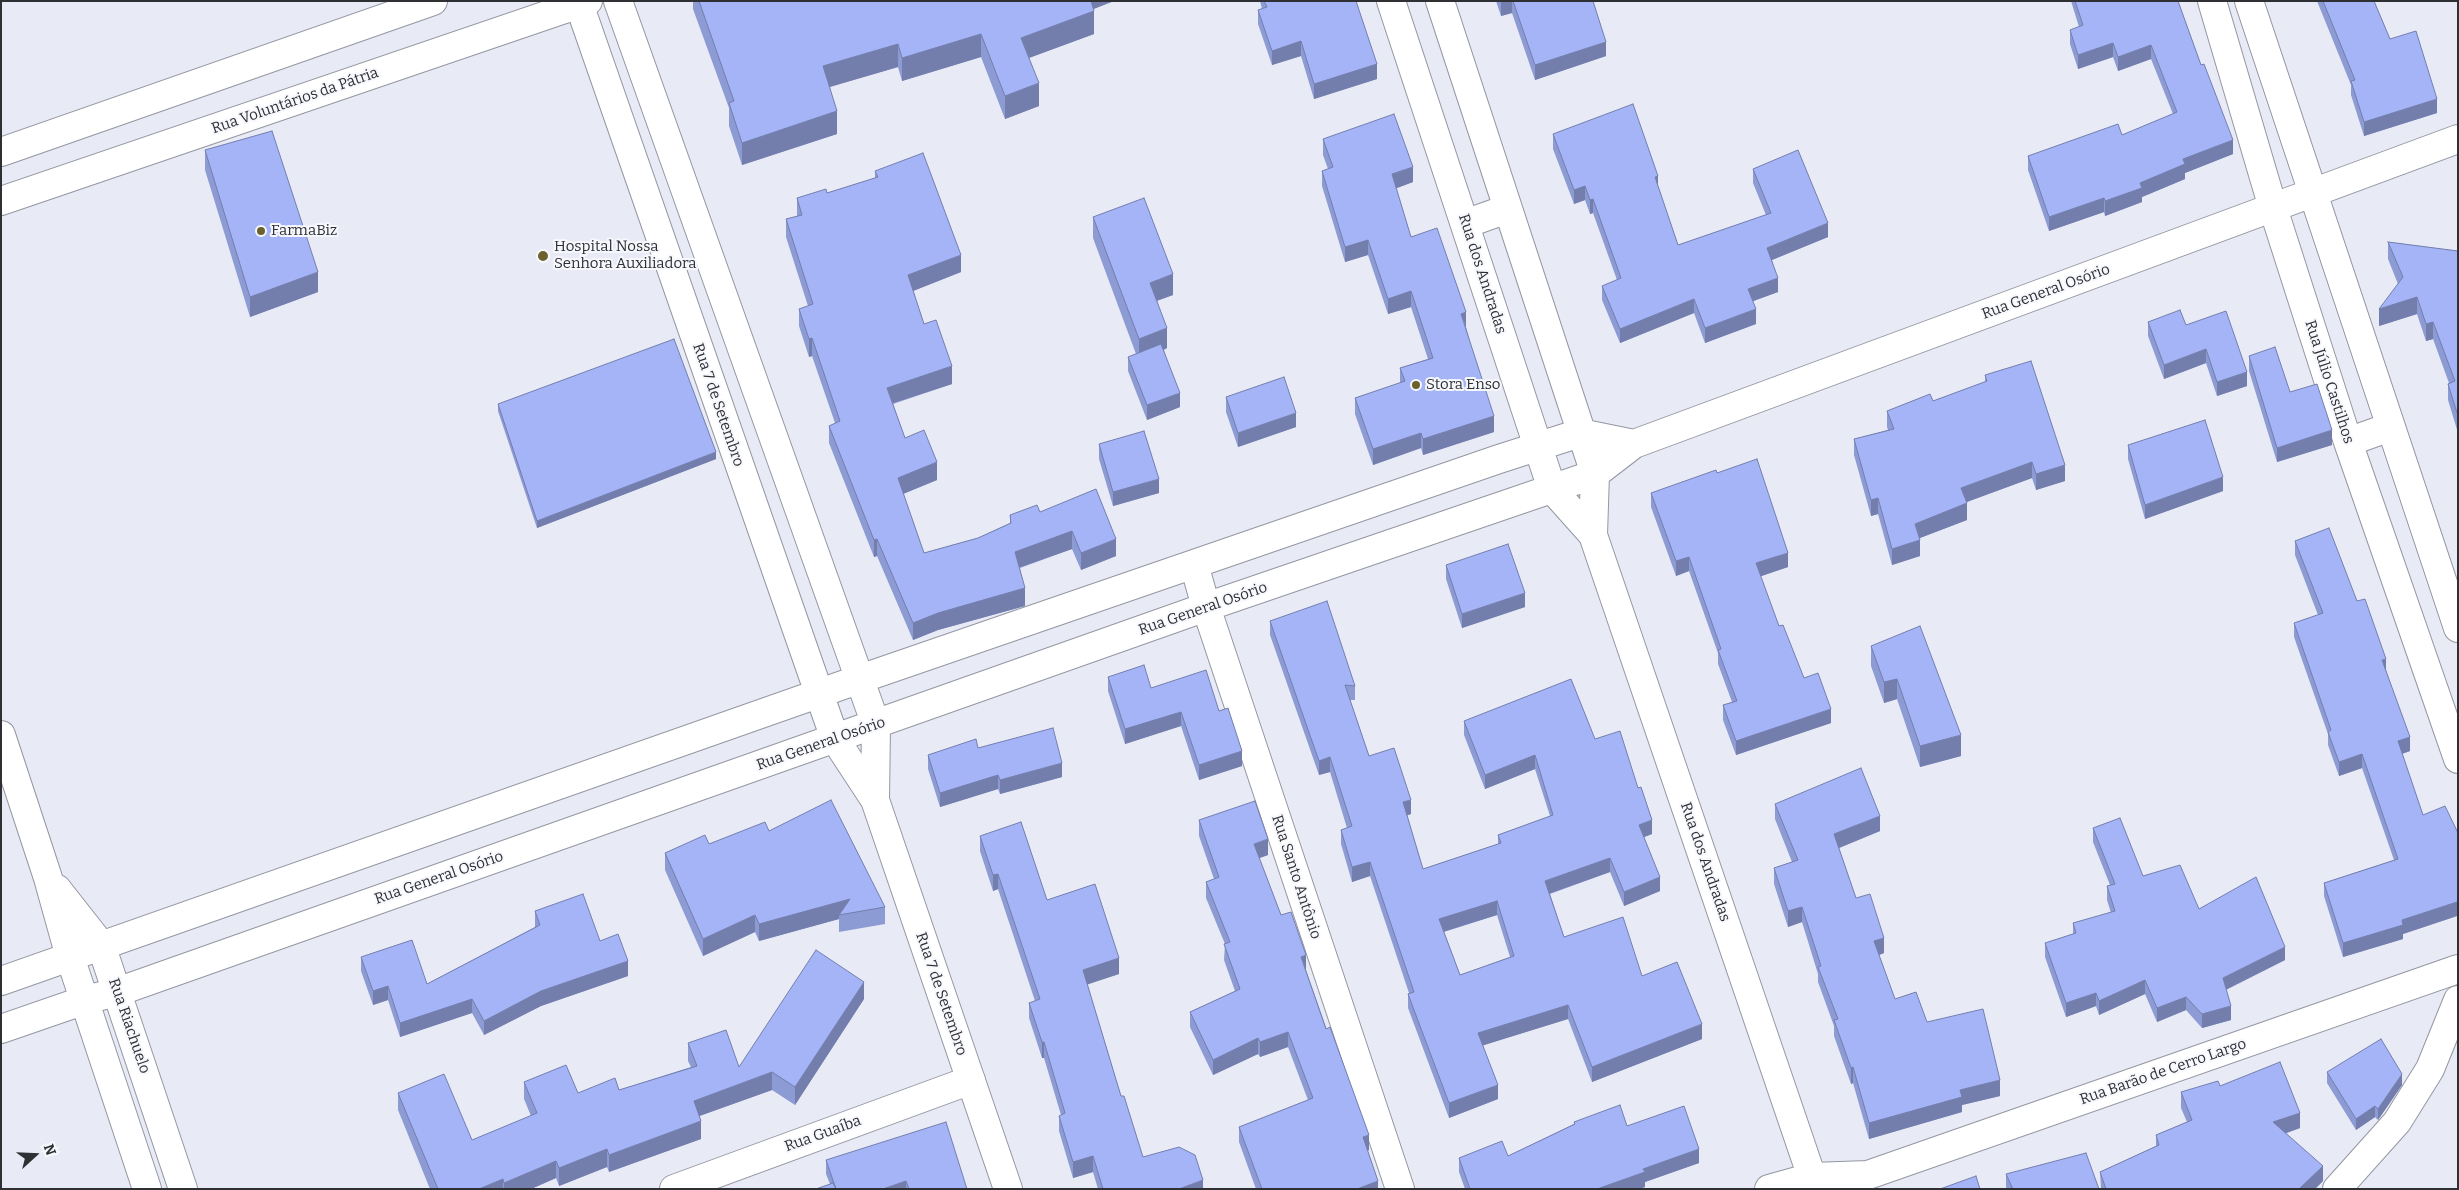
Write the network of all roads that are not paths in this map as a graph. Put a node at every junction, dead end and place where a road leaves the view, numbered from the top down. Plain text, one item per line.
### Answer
1 (434, 1) edge
2 (618, 1) edge
3 (1391, 1) edge
4 (1440, 1) edge
5 (2212, 1) edge
6 (2249, 1) edge
7 (582, 2) edge
8 (2458, 139) edge
9 (1, 152) edge
10 (2312, 194) junction
11 (1, 201) edge
12 (2273, 208) junction
13 (1507, 209) junction
14 (1465, 224) junction
15 (723, 297) junction
16 (685, 309) junction
17 (2390, 427) junction
18 (1580, 433) junction
19 (2348, 442) junction
20 (1634, 444) junction
21 (1538, 446) junction
22 (1595, 474) junction
23 (1552, 489) junction
24 (1593, 535) junction
25 (1194, 564) junction
26 (1206, 607) junction
27 (2458, 628) edge
28 (860, 679) junction
29 (819, 694) junction
30 (876, 725) junction
31 (1, 735) edge
32 (835, 739) junction
33 (2458, 759) edge
34 (874, 800) junction
35 (48, 878) junction
36 (101, 945) junction
37 (70, 957) junction
38 (2458, 969) edge
39 (1, 980) edge
40 (117, 992) junction
41 (85, 1000) junction
42 (2458, 1000) edge
43 (1, 1029) edge
44 (971, 1080) junction
45 (1861, 1182) edge
46 (1814, 1183) edge
47 (147, 1189) edge
48 (183, 1189) edge
49 (674, 1189) edge
50 (1008, 1189) edge
51 (1400, 1189) edge
52 (1769, 1189) edge
53 (2337, 1189) edge

1 - 9 street
2 - 15 street, Rua 7 de Setembro
3 - 14 street, Rua dos Andradas
4 - 13 street, Rua dos Andradas
5 - 12 street, Rua Júlio Castilhos
6 - 10 street
7 - 11 street, Rua Voluntários da Pátria
7 - 16 street, Rua 7 de Setembro
8 - 10 street, Rua General Osório
10 - 12 street, Rua General Osório
10 - 17 street
12 - 19 street, Rua Júlio Castilhos
12 - 20 street, Rua General Osório
13 - 14 street
13 - 18 street, Rua dos Andradas
14 - 21 street, Rua dos Andradas
15 - 16 street
15 - 28 street, Rua 7 de Setembro
16 - 29 street, Rua 7 de Setembro
17 - 19 street
17 - 27 street
18 - 20 street
18 - 21 street
18 - 22 street, Rua dos Andradas
19 - 33 street, Rua Júlio Castilhos
20 - 22 street, Rua General Osório
21 - 23 street, Rua dos Andradas
21 - 25 street
22 - 23 street, Rua General Osório
22 - 24 street, Rua dos Andradas
23 - 24 street, Rua dos Andradas
23 - 26 street, Rua General Osório
24 - 46 street, Rua dos Andradas
25 - 26 street, Rua Santo Antônio
25 - 28 street
26 - 30 street, Rua General Osório
26 - 51 street, Rua Santo Antônio
28 - 29 street
28 - 30 street, Rua 7 de Setembro
29 - 32 street, Rua 7 de Setembro
29 - 36 street
30 - 32 street, Rua General Osório
30 - 34 street, Rua 7 de Setembro
31 - 35 street, Rua Riachuelo
32 - 34 street, Rua 7 de Setembro
32 - 40 street, Rua General Osório
34 - 44 street, Rua 7 de Setembro
35 - 36 street, Rua Riachuelo
35 - 37 street, Rua Riachuelo
36 - 37 street
36 - 40 street, Rua Riachuelo
37 - 39 street
37 - 41 street, Rua Riachuelo
38 - 45 street, Rua Barão de Cerro Largo
40 - 41 street, Rua General Osório
40 - 48 street, Rua Riachuelo
41 - 43 street, Rua General Osório
41 - 47 street, Rua Riachuelo
42 - 53 street
44 - 49 street, Rua Guaíba
44 - 50 street, Rua 7 de Setembro
45 - 46 street, Rua Barão de Cerro Largo
46 - 52 street, Rua Barão de Cerro Largo

